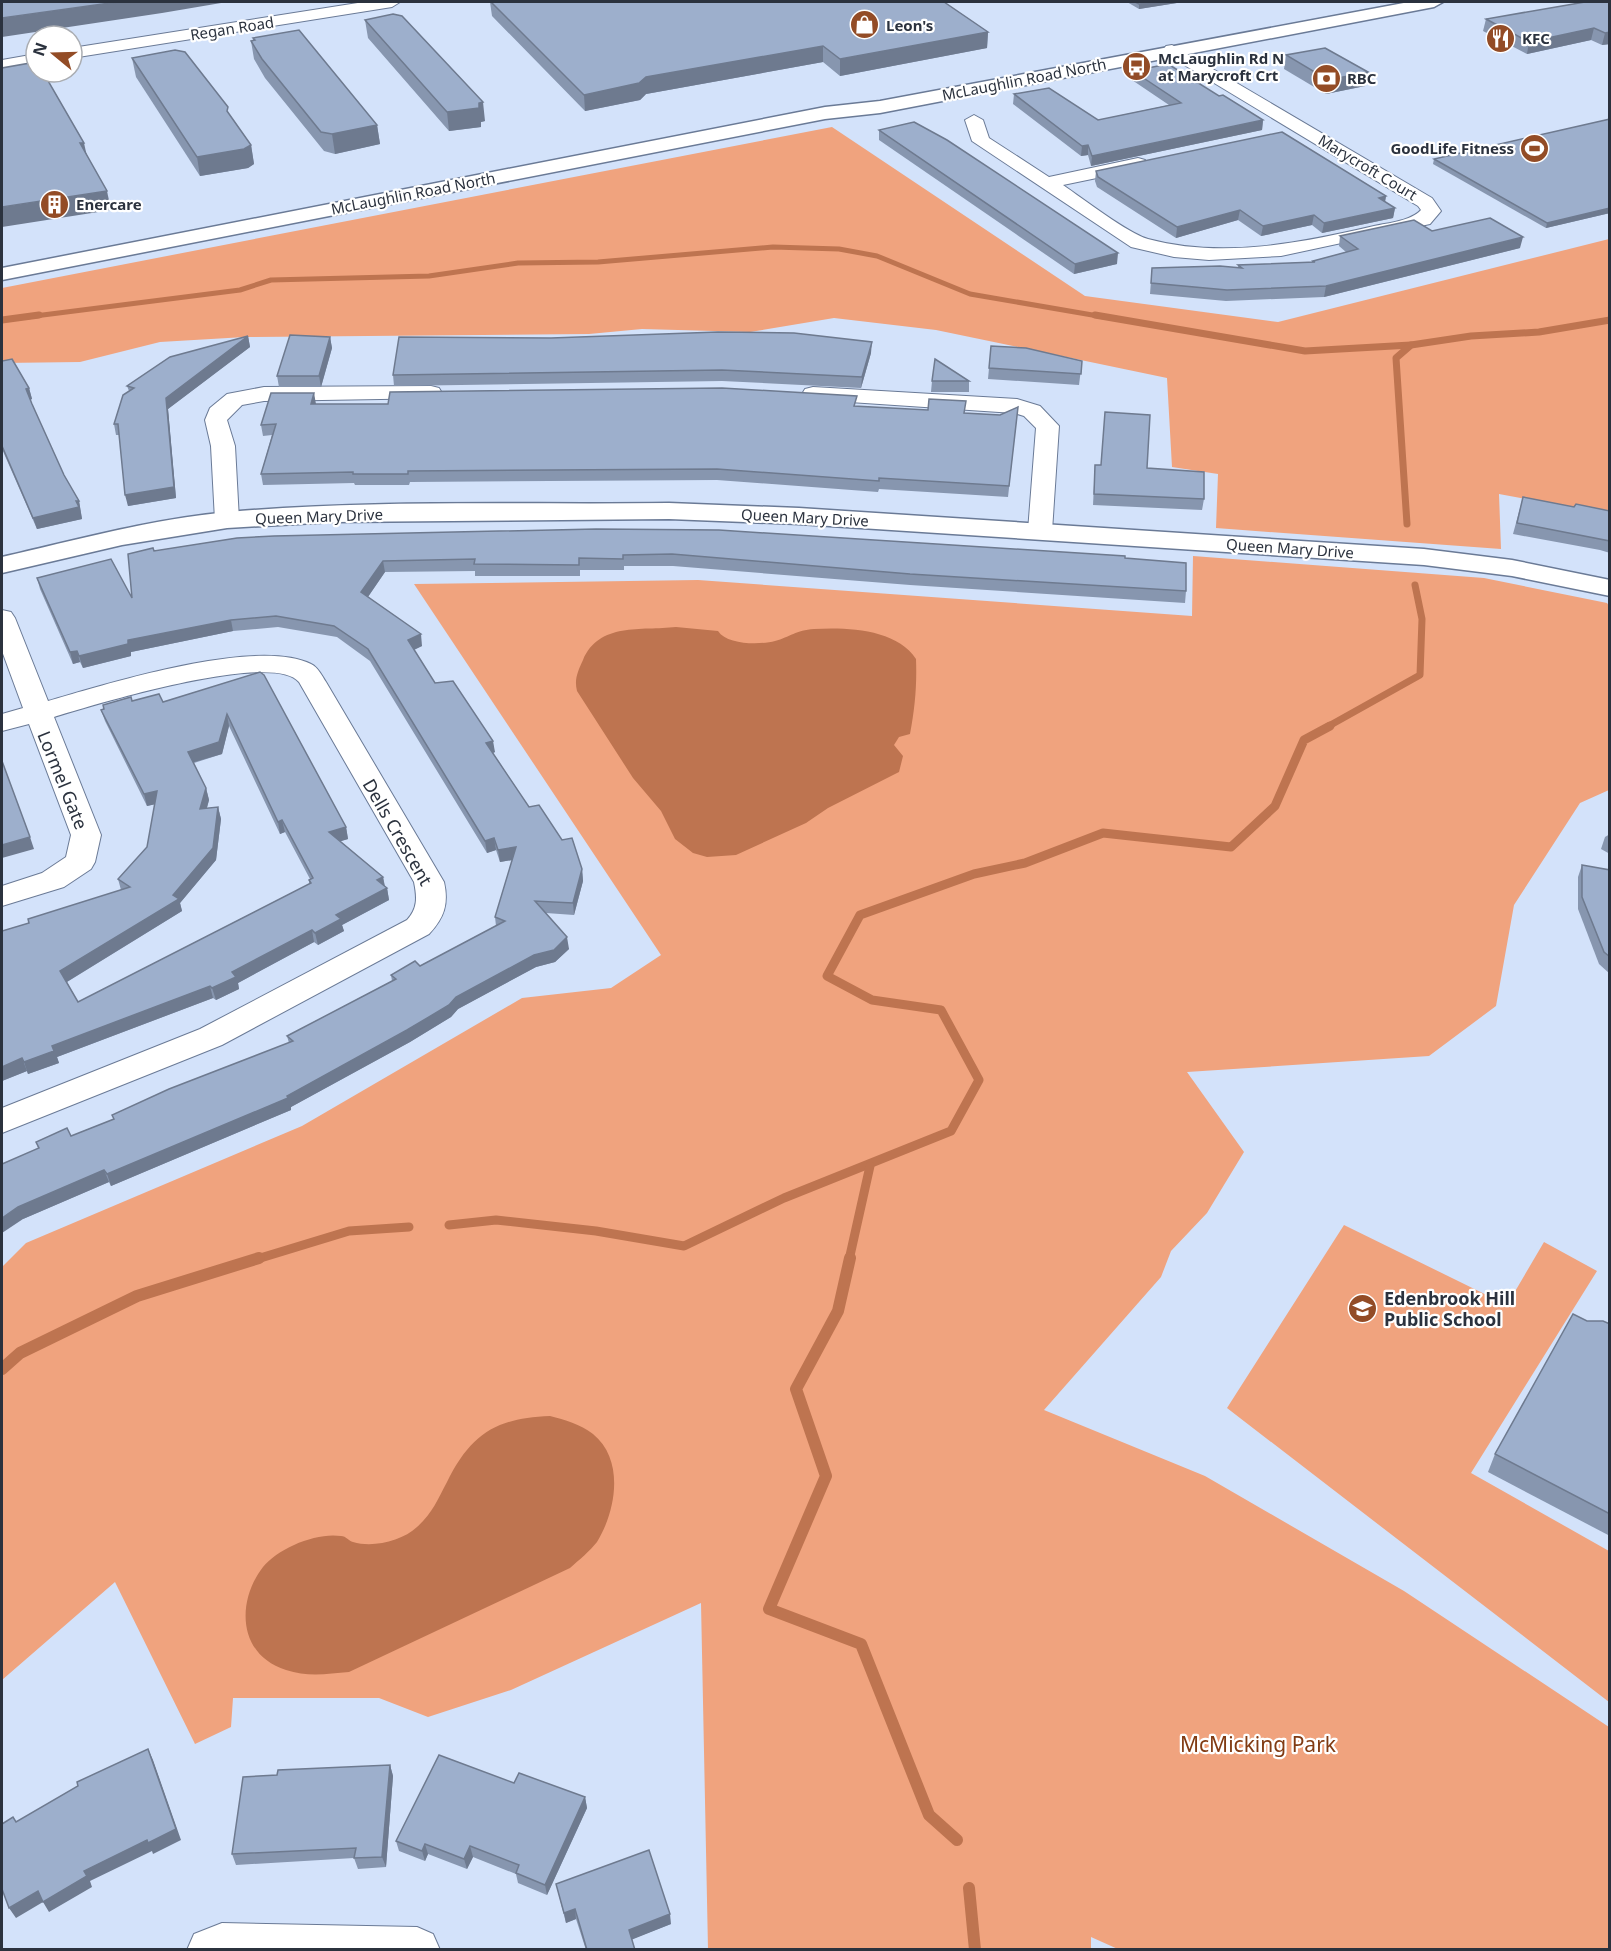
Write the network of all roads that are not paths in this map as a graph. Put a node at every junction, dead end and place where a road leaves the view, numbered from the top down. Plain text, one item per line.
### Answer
1 (392, 2) edge
2 (1367, 2) edge
3 (1434, 2) edge
4 (1399, 5) edge
5 (1172, 50) junction
6 (84, 51) edge
7 (24, 61) edge
8 (2, 65) edge
9 (825, 113) junction
10 (974, 120) dead end
11 (1303, 129) junction
12 (1278, 134) edge
13 (1151, 161) edge
14 (1047, 183) junction
15 (2, 274) edge
16 (457, 393) edge
17 (794, 393) edge
18 (227, 520) junction
19 (1040, 531) junction
20 (2, 565) edge
21 (1610, 588) edge
22 (2, 618) edge
23 (37, 713) junction
24 (2, 723) edge
25 (2, 896) edge
26 (2, 1121) edge
27 (210, 1950) edge
28 (417, 1950) edge

1 - 6 street, Regan Road
2 - 9 main road, McLaughlin Road North
3 - 4 main road, McLaughlin Road North
4 - 5 main road, McLaughlin Road North
5 - 9 main road, McLaughlin Road North
5 - 11 street, Marycroft Court
7 - 8 street
9 - 15 main road, McLaughlin Road North
10 - 14 street, Marycroft Court
11 - 12 street
11 - 14 street, Marycroft Court
13 - 14 street
16 - 18 street
17 - 19 street
18 - 19 main road, Queen Mary Drive
18 - 20 main road, Queen Mary Drive
19 - 21 main road, Queen Mary Drive
22 - 23 street, Lormel Gate
23 - 24 street
23 - 25 street, Lormel Gate
23 - 26 street, Dells Crescent
27 - 28 street

